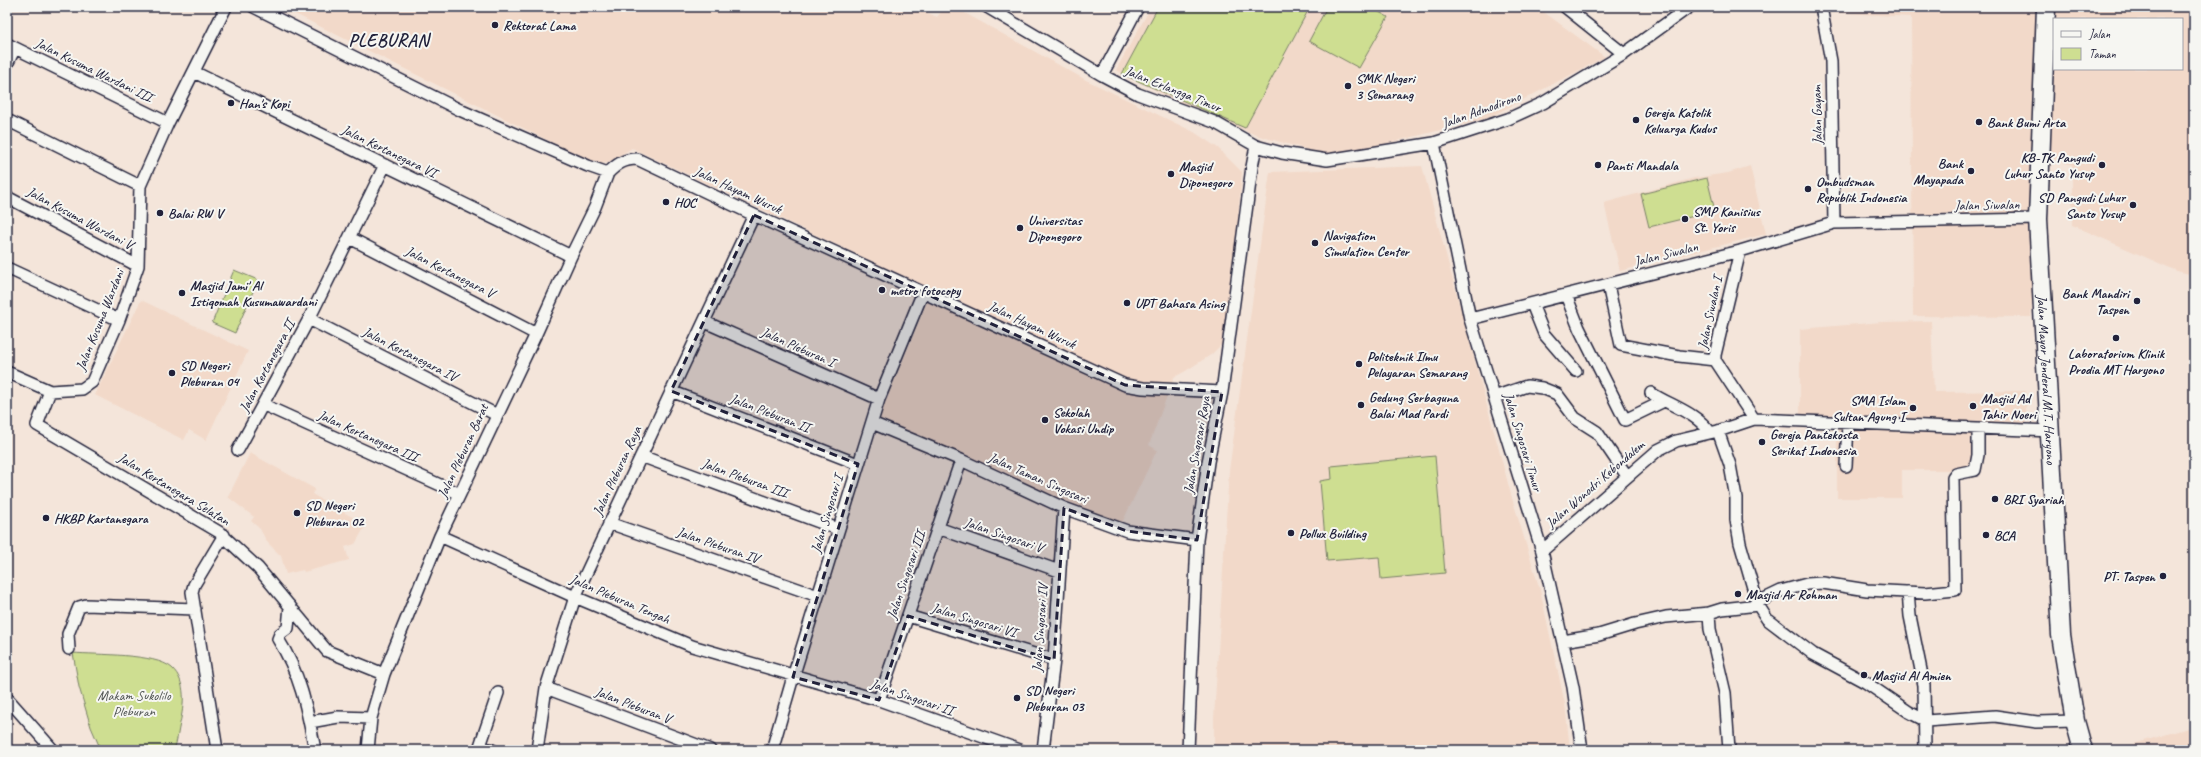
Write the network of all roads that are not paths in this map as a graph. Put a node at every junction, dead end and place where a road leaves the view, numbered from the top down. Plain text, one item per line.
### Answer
1 (226, 7) edge
2 (254, 7) edge
3 (987, 7) edge
4 (1138, 7) edge
5 (1565, 7) edge
6 (1689, 7) edge
7 (1821, 7) edge
8 (2046, 7) edge
9 (11, 46) edge
10 (1624, 54) junction
11 (7, 64) edge
12 (194, 72) junction
13 (1102, 75) junction
14 (7, 120) edge
15 (168, 123) junction
16 (1434, 143) junction
17 (1256, 146) junction
18 (385, 165) junction
19 (608, 173) junction
20 (140, 186) junction
21 (7, 197) edge
22 (754, 215) junction
23 (2038, 219) junction
24 (1834, 223) junction
25 (350, 238) junction
26 (1740, 251) junction
27 (570, 256) junction
28 (138, 266) junction
29 (7, 268) edge
30 (1608, 284) junction
31 (923, 292) junction
32 (1566, 295) junction
33 (1532, 304) junction
34 (309, 319) junction
35 (1470, 319) junction
36 (119, 320) junction
37 (705, 322) junction
38 (536, 334) junction
39 (1715, 360) junction
40 (1576, 371) dead end
41 (7, 372) edge
42 (50, 391) junction
43 (671, 391) junction
44 (1222, 392) junction
45 (1651, 393) dead end
46 (1494, 397) junction
47 (879, 399) junction
48 (1664, 401) junction
49 (264, 405) junction
50 (497, 415) junction
51 (1754, 419) junction
52 (872, 423) junction
53 (1848, 423) junction
54 (1978, 429) junction
55 (2051, 431) junction
56 (1714, 432) junction
57 (238, 450) dead end
58 (641, 456) junction
59 (961, 460) junction
60 (858, 464) junction
61 (1846, 466) dead end
62 (1627, 476) junction
63 (460, 494) junction
64 (1064, 508) junction
65 (609, 523) junction
66 (938, 528) junction
67 (838, 529) junction
68 (224, 536) junction
69 (440, 536) junction
70 (1197, 540) junction
71 (1542, 551) junction
72 (1059, 571) junction
73 (1908, 592) junction
74 (818, 596) junction
75 (575, 597) junction
76 (1758, 603) junction
77 (290, 606) junction
78 (195, 609) junction
79 (1709, 613) junction
80 (908, 616) junction
81 (1563, 641) junction
82 (69, 649) dead end
83 (1054, 660) junction
84 (384, 674) junction
85 (793, 677) junction
86 (546, 688) junction
87 (498, 693) dead end
88 (7, 698) edge
89 (879, 700) junction
90 (371, 718) junction
91 (1926, 721) junction
92 (2075, 721) junction
93 (310, 722) junction
94 (53, 750) edge
95 (217, 750) edge
96 (315, 750) edge
97 (368, 750) edge
98 (492, 750) edge
99 (537, 750) edge
100 (710, 750) edge
101 (772, 750) edge
102 (1020, 750) edge
103 (1043, 750) edge
104 (1188, 750) edge
105 (1582, 750) edge
106 (1729, 750) edge
107 (1926, 750) edge
108 (2083, 750) edge

1 - 12 street, Jalan Kusuma Wardani
2 - 19 street
3 - 13 street
4 - 13 street, Jalan Erlangga Timur
5 - 10 street
6 - 10 street, Jalan Admodirono
7 - 24 street, Jalan Gayam
8 - 23 main road, Jalan Mayor Jenderal M.T. Haryono
9 - 11 street
9 - 15 street, Jalan Kusuma Wardani III
10 - 16 street, Jalan Admodirono
12 - 15 street, Jalan Kusuma Wardani
12 - 18 street, Jalan Kertanegara VI
13 - 17 street, Jalan Erlangga Timur
14 - 20 street
15 - 20 street, Jalan Kusuma Wardani
16 - 17 street, Jalan Admodirono
16 - 35 street, Jalan Singosari Timur
17 - 44 street, Jalan Singosari Raya
18 - 25 street, Jalan Kertanegara II
18 - 27 street, Jalan Kertanegara VI
19 - 22 street, Jalan Hayam Wuruk
19 - 27 street, Jalan Pleburan Barat
20 - 28 street, Jalan Kusuma Wardani
21 - 28 street, Jalan Kusuma Wardani V
22 - 31 street, Jalan Hayam Wuruk
22 - 37 street, Jalan Pleburan Raya
23 - 24 street, Jalan Siwalan
23 - 55 main road, Jalan Mayor Jenderal M.T. Haryono
24 - 26 street, Jalan Siwalan
25 - 34 street, Jalan Kertanegara II
25 - 38 street, Jalan Kertanegara V
26 - 30 street, Jalan Siwalan
26 - 39 street, Jalan Siwalan I
27 - 38 street, Jalan Pleburan Barat
28 - 36 street, Jalan Kusuma Wardani
29 - 36 street
30 - 32 street, Jalan Siwalan
30 - 39 street
31 - 44 street, Jalan Hayam Wuruk
31 - 47 street, Jalan Singosari I
32 - 33 street, Jalan Siwalan
32 - 48 street
33 - 35 street, Jalan Siwalan
33 - 40 street
34 - 49 street, Jalan Kertanegara II
34 - 50 street, Jalan Kertanegara IV
35 - 46 street, Jalan Singosari Timur
36 - 42 street, Jalan Kusuma Wardani
37 - 43 street, Jalan Pleburan Raya
37 - 47 street, Jalan Pleburan I
38 - 50 street, Jalan Pleburan Barat
39 - 51 street, Jalan Siwalan I
41 - 42 street, Jalan Kusuma Wardani
42 - 68 street, Jalan Kertanegara Selatan
43 - 58 street, Jalan Pleburan Raya
43 - 60 street, Jalan Pleburan II
44 - 70 street, Jalan Singosari Raya
45 - 48 street
46 - 62 street
46 - 71 street, Jalan Singosari Timur
47 - 52 street, Jalan Singosari I
48 - 56 street
49 - 57 street, Jalan Kertanegara II
49 - 63 street, Jalan Kertanegara III
50 - 63 street, Jalan Pleburan Barat
51 - 53 street, Jalan Wonodri Kebondalem
51 - 56 street, Jalan Wonodri Kebondalem
52 - 59 street, Jalan Taman Singosari
52 - 60 street, Jalan Singosari I
53 - 54 street, Jalan Wonodri Kebondalem
53 - 61 street
54 - 55 street, Jalan Wonodri Kebondalem
54 - 73 street
55 - 92 main road, Jalan Mayor Jenderal M.T. Haryono
56 - 62 street, Jalan Wonodri Kebondalem
56 - 76 street
58 - 65 street, Jalan Pleburan Raya
58 - 67 street, Jalan Pleburan III
59 - 64 street, Jalan Taman Singosari
59 - 66 street, Jalan Singosari III
60 - 67 street, Jalan Singosari I
62 - 71 street, Jalan Wonodri Kebondalem
63 - 69 street, Jalan Pleburan Barat
64 - 70 street, Jalan Taman Singosari
64 - 72 street, Jalan Singosari IV
65 - 74 street, Jalan Pleburan IV
65 - 75 street, Jalan Pleburan Raya
66 - 72 street, Jalan Singosari V
66 - 80 street, Jalan Singosari III
67 - 74 street, Jalan Singosari I
68 - 77 street, Jalan Kertanegara Selatan
68 - 78 street
69 - 75 street, Jalan Pleburan Tengah
69 - 84 street, Jalan Pleburan Barat
70 - 104 street, Jalan Singosari Raya
71 - 81 street, Jalan Singosari Timur
72 - 83 street, Jalan Singosari IV
73 - 76 street
73 - 91 street
74 - 85 street, Jalan Singosari I
75 - 85 street, Jalan Pleburan Tengah
75 - 86 street, Jalan Pleburan Raya
76 - 79 street
76 - 91 street
77 - 84 street, Jalan Kertanegara Selatan
77 - 93 street
78 - 82 street
78 - 95 street
79 - 81 street
79 - 106 street
80 - 83 street, Jalan Singosari VI
80 - 89 street, Jalan Singosari III
81 - 105 street, Jalan Singosari Timur
83 - 103 street, Jalan Singosari IV
84 - 90 street, Jalan Pleburan Barat
85 - 89 street, Jalan Singosari II
85 - 101 street, Jalan Singosari I
86 - 99 street, Jalan Pleburan Raya
86 - 100 street, Jalan Pleburan V
87 - 98 street
88 - 94 street
89 - 102 street, Jalan Singosari II
90 - 93 street
90 - 97 street, Jalan Pleburan Barat
91 - 92 street
91 - 107 street
92 - 108 main road, Jalan Mayor Jenderal M.T. Haryono
93 - 96 street

